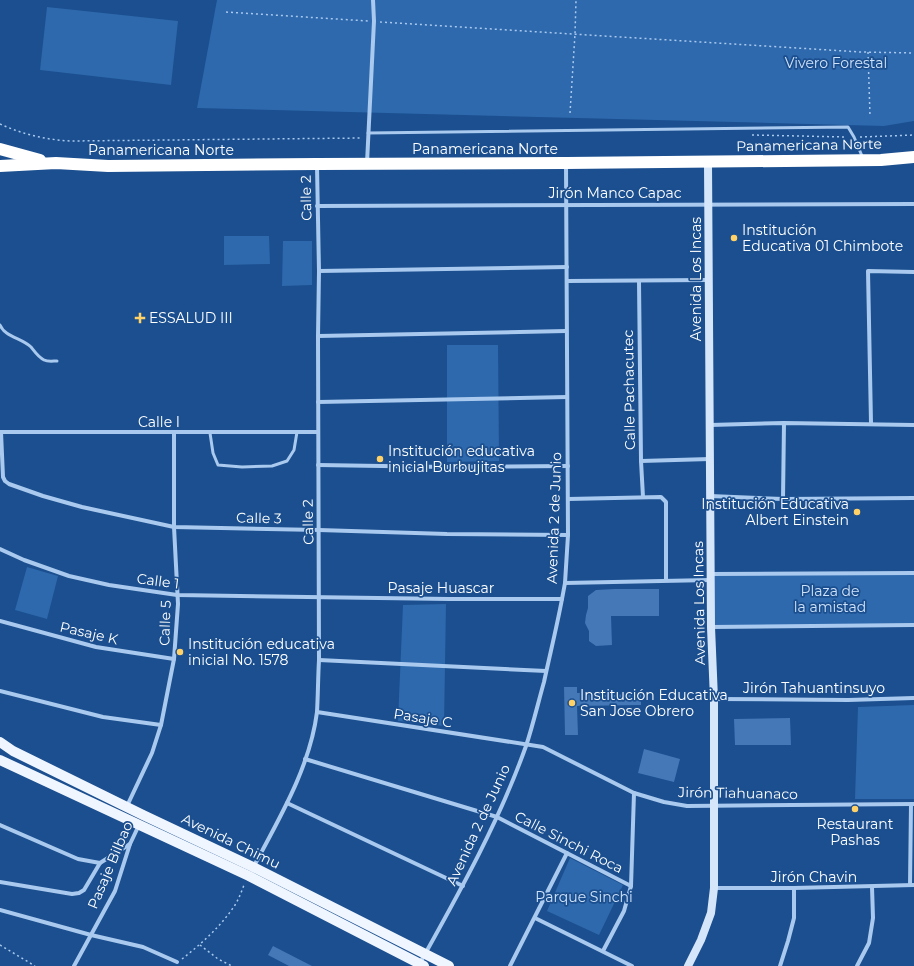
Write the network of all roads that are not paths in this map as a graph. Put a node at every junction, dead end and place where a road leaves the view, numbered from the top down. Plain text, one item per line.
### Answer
1 (373, 0) edge
2 (368, 133) junction
3 (0, 149) edge
4 (914, 157) edge
5 (863, 160) junction
6 (708, 162) junction
7 (56, 163) junction
8 (317, 164) junction
9 (367, 164) junction
10 (566, 164) junction
11 (0, 166) edge
12 (708, 204) junction
13 (914, 204) edge
14 (566, 205) junction
15 (317, 206) junction
16 (567, 267) junction
17 (319, 271) junction
18 (914, 272) edge
19 (709, 280) junction
20 (567, 281) junction
21 (639, 282) junction
22 (0, 325) edge
23 (566, 331) junction
24 (318, 336) junction
25 (57, 361) dead end
26 (567, 397) junction
27 (318, 402) junction
28 (784, 423) junction
29 (871, 423) junction
30 (710, 425) junction
31 (914, 425) edge
32 (1, 432) edge
33 (297, 432) junction
34 (318, 432) junction
35 (174, 433) junction
36 (210, 433) junction
37 (710, 459) junction
38 (641, 461) junction
39 (1, 465) edge
40 (318, 465) junction
41 (568, 466) junction
42 (710, 496) junction
43 (643, 497) junction
44 (914, 498) edge
45 (568, 499) junction
46 (783, 499) junction
47 (174, 527) junction
48 (319, 530) junction
49 (568, 535) junction
50 (0, 550) edge
51 (914, 573) edge
52 (711, 577) junction
53 (666, 580) junction
54 (565, 582) junction
55 (177, 595) junction
56 (319, 597) junction
57 (562, 599) junction
58 (0, 621) edge
59 (914, 625) edge
60 (711, 627) junction
61 (174, 660) junction
62 (319, 660) junction
63 (546, 671) junction
64 (0, 691) edge
65 (914, 698) edge
66 (714, 699) junction
67 (317, 712) junction
68 (161, 725) junction
69 (0, 742) edge
70 (526, 744) junction
71 (305, 759) junction
72 (0, 760) edge
73 (634, 793) junction
74 (287, 803) junction
75 (912, 804) edge
76 (713, 805) junction
77 (127, 806) junction
78 (143, 815) junction
79 (497, 817) junction
80 (0, 825) edge
81 (138, 825) junction
82 (130, 844) junction
83 (567, 853) junction
84 (100, 863) junction
85 (251, 872) junction
86 (0, 882) edge
87 (912, 885) edge
88 (463, 886) junction
89 (631, 886) junction
90 (872, 887) junction
91 (714, 888) junction
92 (794, 888) junction
93 (0, 910) edge
94 (535, 918) junction
95 (91, 935) junction
96 (603, 951) junction
97 (425, 954) junction
98 (177, 962) road end
99 (421, 965) edge
100 (74, 966) edge
101 (449, 966) edge
102 (510, 966) edge
103 (632, 966) edge
104 (688, 966) edge
105 (780, 966) edge
106 (857, 966) edge

1 - 2 street
2 - 5 lane
2 - 9 street
3 - 7 highway, Panamericana Norte
4 - 5 highway, Panamericana Norte
5 - 6 highway, Panamericana Norte
6 - 10 highway, Panamericana Norte
6 - 12 street, Avenida Los Incas
7 - 8 highway, Panamericana Norte
7 - 11 highway, Panamericana Norte
8 - 9 highway, Panamericana Norte
8 - 15 street, Calle 2
9 - 10 highway, Panamericana Norte
10 - 14 street, Avenida 2 de Junio
12 - 13 street, Jirón Manco Capac
12 - 14 street, Jirón Manco Capac
12 - 19 street, Avenida Los Incas
14 - 15 street, Jirón Manco Capac
14 - 16 street, Avenida 2 de Junio
15 - 17 street, Calle 2
16 - 17 street
16 - 20 street, Avenida 2 de Junio
17 - 24 street, Calle 2
18 - 29 street
19 - 21 street
19 - 30 street, Avenida Los Incas
20 - 21 street
20 - 23 street, Avenida 2 de Junio
21 - 38 street, Calle Pachacutec
22 - 25 lane
23 - 24 street
23 - 26 street, Avenida 2 de Junio
24 - 27 street, Calle 2
26 - 27 street
26 - 41 street, Avenida 2 de Junio
27 - 34 street, Calle 2
28 - 29 street
28 - 30 street
28 - 46 street
29 - 31 street
30 - 37 street, Avenida Los Incas
32 - 35 street, Calle I
32 - 39 street, Calle 3
33 - 34 street, Calle I
33 - 36 street, Calle I
33 - 36 lane
34 - 40 street, Calle 2
35 - 36 street, Calle I
35 - 47 street, Calle 5
37 - 38 street
37 - 42 street, Avenida Los Incas
38 - 43 street, Calle Pachacutec
39 - 47 street, Calle 3
40 - 41 street
40 - 48 street, Calle 2
41 - 45 street, Avenida 2 de Junio
42 - 46 street
42 - 52 street, Avenida Los Incas
43 - 45 street
43 - 53 street
44 - 46 street
45 - 49 street, Avenida 2 de Junio
47 - 48 street, Calle 3
47 - 55 street, Calle 5
48 - 49 street, Calle 3
48 - 56 street, Calle 2
49 - 54 street, Avenida 2 de Junio
50 - 55 street, Calle 1
51 - 52 street
52 - 53 street
52 - 60 street, Avenida Los Incas
53 - 54 street
54 - 57 street, Avenida 2 de Junio
55 - 56 street, Calle 1
55 - 61 street, Calle 5
56 - 57 street, Pasaje Huascar
56 - 62 street, Calle 2
57 - 63 street, Avenida 2 de Junio
58 - 61 street, Pasaje K
59 - 60 street
60 - 66 street, Avenida Los Incas
61 - 68 street, Calle 5
62 - 63 street
62 - 67 street, Calle 2
63 - 70 street, Avenida 2 de Junio
64 - 68 street
65 - 66 street, Jirón Tahuantinsuyo
66 - 76 street, Avenida Los Incas
67 - 70 street, Pasaje C
67 - 71 street, Calle 2
68 - 77 street, Calle 5
69 - 77 main road, Avenida Chimu
70 - 73 street, Jirón Tiahuanaco
70 - 79 street, Avenida 2 de Junio
71 - 74 street, Calle 2
71 - 79 street, Calle Sinchi Roca
72 - 81 main road, Avenida Chimu
73 - 76 street, Jirón Tiahuanaco
73 - 89 street
74 - 85 street, Calle 2
74 - 88 street
75 - 76 street, Jirón Tiahuanaco
75 - 87 street
76 - 91 street, Avenida Los Incas
77 - 78 main road, Avenida Chimu
78 - 81 street, Pasaje Bilbao
78 - 85 main road, Avenida Chimu
79 - 83 street, Calle Sinchi Roca
79 - 88 street, Avenida 2 de Junio
80 - 84 street
81 - 82 street, Pasaje Bilbao
81 - 85 main road, Avenida Chimu
82 - 84 street
82 - 95 street, Pasaje Bilbao
83 - 89 street, Calle Sinchi Roca
83 - 94 street
84 - 86 street
85 - 97 main road, Avenida Chimu
85 - 99 main road, Avenida Chimu
87 - 90 street, Jirón Chavin
88 - 97 street, Avenida 2 de Junio
89 - 96 street
90 - 92 street, Jirón Chavin
90 - 106 street
91 - 92 street, Jirón Chavin
91 - 104 street, Avenida Los Incas
92 - 105 street
93 - 95 street
94 - 96 street
94 - 102 street
95 - 98 street
95 - 100 street, Pasaje Bilbao
96 - 103 street
97 - 99 street, Avenida 2 de Junio
97 - 101 main road, Avenida Chimu

